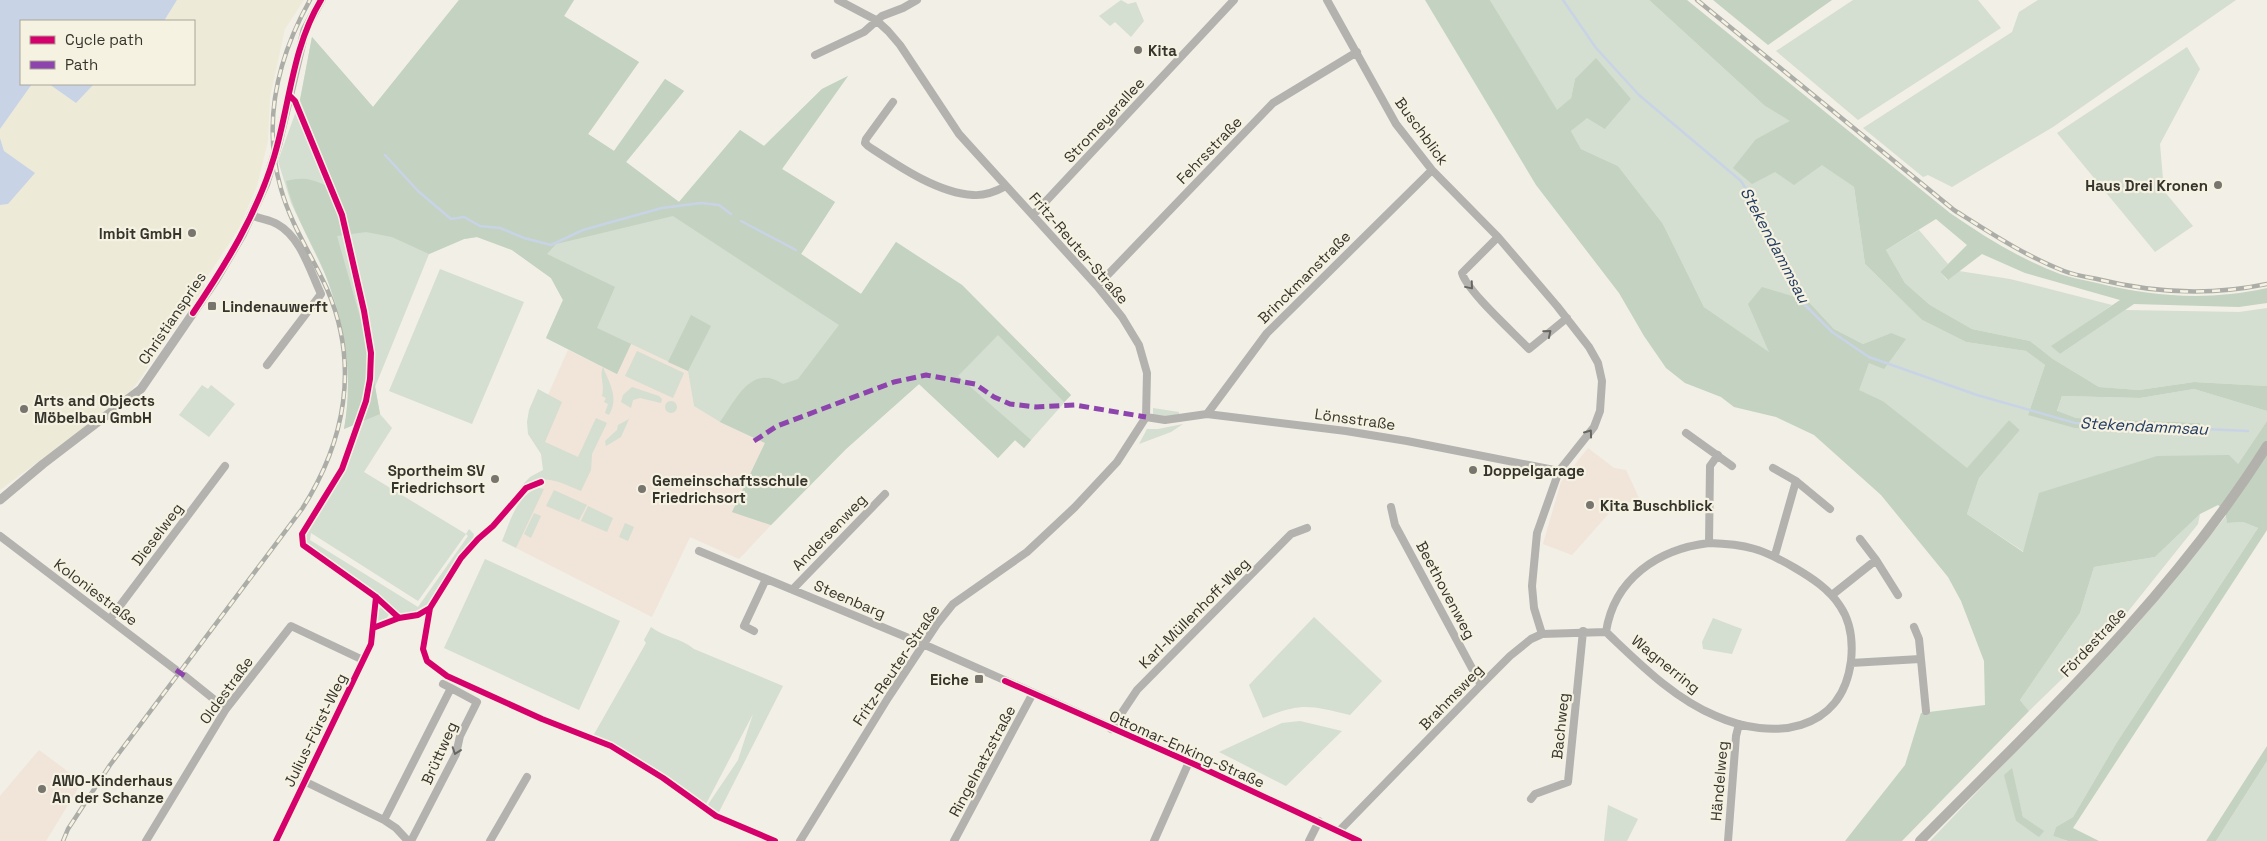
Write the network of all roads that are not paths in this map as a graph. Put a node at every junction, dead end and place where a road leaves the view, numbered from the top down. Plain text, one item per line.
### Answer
1 (321, 0) edge
2 (838, 0) edge
3 (917, 0) edge
4 (1234, 0) edge
5 (1327, 0) edge
6 (876, 20) junction
7 (1356, 52) junction
8 (815, 55) dead end
9 (893, 102) dead end
10 (1432, 170) junction
11 (1006, 186) junction
12 (1033, 214) junction
13 (251, 215) junction
14 (1498, 237) junction
15 (1097, 286) junction
16 (1567, 318) junction
17 (267, 365) dead end
18 (1208, 414) junction
19 (1146, 417) junction
20 (1686, 433) dead end
21 (2267, 446) edge
22 (1718, 455) junction
23 (225, 466) dead end
24 (1732, 466) dead end
25 (1773, 468) dead end
26 (1558, 471) junction
27 (1796, 481) junction
28 (885, 494) dead end
29 (0, 500) edge
30 (1391, 507) dead end
31 (1830, 509) dead end
32 (1306, 528) dead end
33 (0, 536) edge
34 (1860, 539) dead end
35 (1709, 543) junction
36 (699, 551) dead end
37 (1775, 555) junction
38 (1876, 560) junction
39 (766, 579) junction
40 (793, 589) junction
41 (1832, 595) junction
42 (1898, 596) dead end
43 (110, 619) junction
44 (373, 628) dead end
45 (1914, 628) dead end
46 (754, 631) dead end
47 (1583, 631) junction
48 (1606, 632) junction
49 (1542, 634) junction
50 (923, 644) junction
51 (1920, 659) junction
52 (363, 660) junction
53 (1851, 663) junction
54 (176, 670) dead end
55 (185, 676) dead end
56 (443, 684) dead end
57 (1481, 685) junction
58 (450, 688) junction
59 (1033, 693) junction
60 (226, 709) junction
61 (1926, 711) dead end
62 (1739, 724) junction
63 (1111, 729) junction
64 (1189, 762) junction
65 (527, 777) dead end
66 (304, 781) junction
67 (1532, 799) dead end
68 (384, 820) junction
69 (1319, 822) junction
70 (1339, 832) junction
71 (146, 841) edge
72 (276, 841) edge
73 (409, 841) edge
74 (490, 841) edge
75 (800, 841) edge
76 (954, 841) edge
77 (1154, 841) edge
78 (1309, 841) edge
79 (1359, 841) edge
80 (1728, 841) edge
81 (1920, 841) edge

1 - 13 street, Christianspries
2 - 6 street, Fritz-Reuter-Straße
3 - 6 street
4 - 12 street, Stromeyerallee
5 - 7 street, Buschblick
6 - 8 street
6 - 11 street, Fritz-Reuter-Straße
7 - 10 street, Buschblick
7 - 15 street, Fehrsstraße
9 - 11 street
10 - 14 street, Buschblick
10 - 18 street, Brinckmanstraße
11 - 12 street, Fritz-Reuter-Straße
12 - 15 street, Fritz-Reuter-Straße
13 - 17 street
13 - 29 street, Christianspries
14 - 16 street, Buschblick
14 -> 16 street
15 - 19 street, Fritz-Reuter-Straße
26 -> 16 street, Buschblick
18 - 19 street, Lönsstraße
18 - 26 street, Lönsstraße
19 - 50 street, Fritz-Reuter-Straße
20 - 22 street
21 - 81 main road, Fördestraße
22 - 24 street
22 - 35 street
23 - 43 street, Dieselweg
25 - 27 street
26 - 49 street, Buschblick
27 - 31 street
27 - 37 street
28 - 40 street, Andersenweg
30 - 57 street, Beethovenweg
32 - 63 street, Karl-Müllenhoff-Weg
33 - 43 street, Koloniestraße
34 - 38 street
35 - 37 street, Wagnerring
35 - 48 street, Wagnerring
36 - 39 street, Steenbarg
37 - 41 street, Wagnerring
38 - 41 street
38 - 42 street
39 - 40 street, Steenbarg
39 - 46 street
40 - 50 street, Steenbarg
41 - 53 street, Wagnerring
43 - 54 street, Koloniestraße
44 - 52 street, Julius-Fürst-Weg
45 - 51 street
47 - 48 street, Brahmsweg
47 - 49 street, Brahmsweg
47 - 67 street, Bachweg
48 - 62 street, Wagnerring
49 - 57 street, Brahmsweg
50 - 59 street, Ottomar-Enking-Straße
50 - 75 street, Fritz-Reuter-Straße
51 - 53 street
51 - 61 street
52 - 60 street, Oldestraße
52 - 66 street, Julius-Fürst-Weg
53 - 62 street, Wagnerring
55 - 60 street
56 - 58 street, Brüttweg
57 - 70 street, Brahmsweg
58 - 68 street, Brüttweg
58 -> 73 street, Brüttweg
59 - 63 street, Ottomar-Enking-Straße
59 - 76 street, Ringelnatzstraße
60 - 71 street, Oldestraße
62 - 80 street, Händelweg
63 - 64 street, Ottomar-Enking-Straße
64 - 69 street, Ottomar-Enking-Straße
64 - 77 street
65 - 74 street
66 - 68 street
66 - 72 street, Julius-Fürst-Weg
68 - 73 street
69 - 70 street, Ottomar-Enking-Straße
69 - 78 street
70 - 79 street, Ottomar-Enking-Straße

